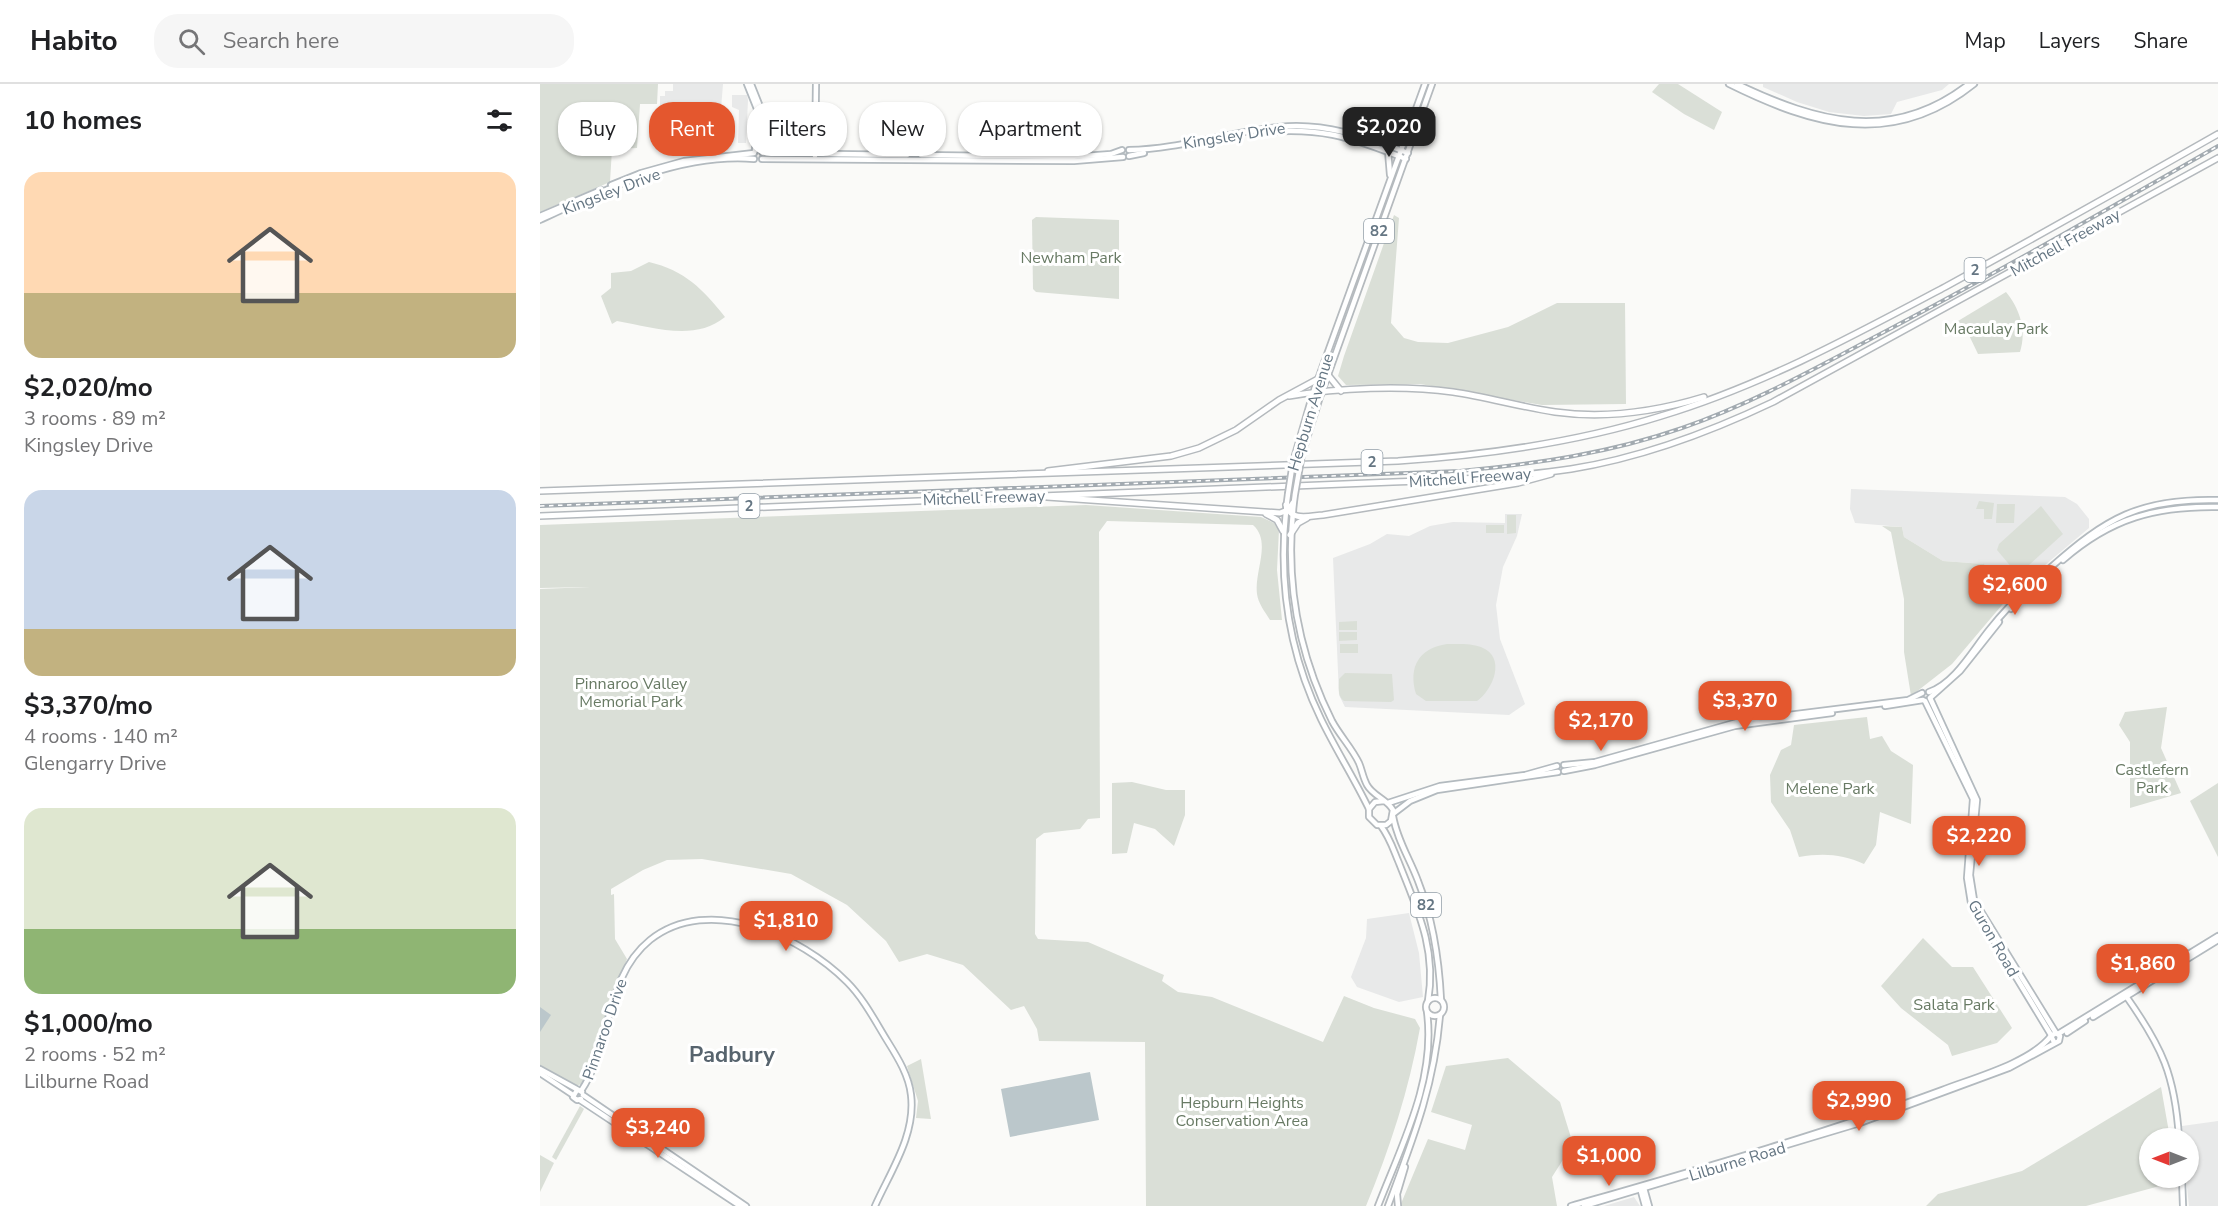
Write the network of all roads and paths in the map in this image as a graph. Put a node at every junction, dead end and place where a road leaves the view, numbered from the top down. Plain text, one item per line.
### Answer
1 (747, 84) edge
2 (751, 84) edge
3 (816, 84) edge
4 (1425, 84) edge
5 (1432, 84) edge
6 (1729, 84) edge
7 (1737, 84) edge
8 (1969, 84) edge
9 (1974, 84) edge
10 (754, 102) edge
11 (758, 102) edge
12 (2218, 135) edge
13 (1404, 141) junction
14 (1378, 142) junction
15 (1122, 150) junction
16 (1388, 151) junction
17 (1129, 153) junction
18 (1400, 153) junction
19 (747, 155) edge
20 (798, 156) edge
21 (1407, 156) junction
22 (816, 157) junction
23 (1123, 157) junction
24 (2218, 158) edge
25 (1389, 184) junction
26 (540, 218) edge
27 (1368, 263) junction
28 (1352, 286) junction
29 (1328, 375) junction
30 (1318, 379) junction
31 (1341, 391) junction
32 (1322, 392) junction
33 (1725, 392) junction
34 (1313, 393) junction
35 (1289, 396) junction
36 (1573, 469) junction
37 (1011, 475) junction
38 (540, 491) edge
39 (1030, 495) junction
40 (2218, 500) edge
41 (1293, 503) joint
42 (2218, 507) edge
43 (1288, 510) junction
44 (1255, 512) junction
45 (540, 516) edge
46 (1311, 516) junction
47 (1283, 531) junction
48 (1290, 536) junction
49 (1928, 698) junction
50 (1564, 768) junction
51 (1557, 769) junction
52 (1386, 802) junction
53 (1369, 809) junction
54 (1393, 815) junction
55 (1381, 826) junction
56 (2218, 938) edge
57 (2126, 995) junction
58 (1428, 1000) junction
59 (1441, 1000) junction
60 (1427, 1012) junction
61 (1440, 1015) junction
62 (2055, 1036) junction
63 (540, 1071) edge
64 (1425, 1072) junction
65 (580, 1094) junction
66 (573, 1095) junction
67 (1419, 1125) junction
68 (2178, 1128) edge
69 (1406, 1158) junction
70 (1642, 1187) junction
71 (1385, 1188) junction
72 (2182, 1188) edge
73 (740, 1206) edge
74 (746, 1206) edge
75 (875, 1206) edge
76 (1378, 1206) edge
77 (1387, 1206) edge
78 (1398, 1206) edge
79 (1571, 1206) edge
80 (1584, 1206) edge
81 (1647, 1206) edge
82 (2183, 1206) edge

1 - 10 main road
2 - 11 main road
3 - 22 main road
4 - 13 main road, Hepburn Avenue / 82
5 - 21 main road, Hepburn Avenue / 82
6 - 9 main road
7 - 8 main road
12 - 33 highway, Mitchell Freeway / 2
13 - 14 main road
13 - 18 main road, Hepburn Avenue / 82
14 - 17 main road, Kingsley Drive
14 - 18 main road, Kingsley Drive
15 - 17 main road
15 - 22 main road
15 - 23 main road
16 - 17 main road, Kingsley Drive
16 - 18 main road, Kingsley Drive
16 - 25 main road
17 - 23 main road
18 - 21 main road, Kingsley Drive
18 - 25 main road, Hepburn Avenue / 82
19 - 26 main road, Kingsley Drive
20 - 22 main road
21 - 27 main road, Hepburn Avenue / 82
22 - 23 main road
24 - 36 highway, Mitchell Freeway / 2
25 - 28 main road, Hepburn Avenue / 82
27 - 28 main road
27 - 29 main road, Hepburn Avenue / 82
28 - 30 main road, Hepburn Avenue / 82
29 - 31 highway
29 - 32 main road, Hepburn Avenue / 82
30 - 34 main road, Hepburn Avenue / 82
30 - 35 highway
31 - 32 highway
31 - 33 highway
32 - 34 highway
32 - 41 main road, Hepburn Avenue / 82, bridge
33 - 37 highway, Mitchell Freeway / 2
34 - 35 highway
34 - 43 main road, Hepburn Avenue / 82, bridge
35 - 37 highway
36 - 39 highway, Mitchell Freeway / 2
36 - 46 highway
37 - 38 highway, Mitchell Freeway / 2
39 - 44 highway
39 - 45 highway, Mitchell Freeway / 2
40 - 49 main road
41 - 43 highway
42 - 49 main road
43 - 44 highway
43 - 46 highway
43 - 47 main road, Hepburn Avenue / 82
43 - 48 main road, Hepburn Avenue / 82
44 - 47 highway
46 - 48 highway
47 - 53 main road, Hepburn Avenue / 82
48 - 52 main road, Hepburn Avenue / 82
49 - 50 main road
49 - 50 main road, Guron Road
49 - 62 main road, Guron Road
50 - 51 main road
51 - 52 main road
51 - 54 main road
52 - 53 main road
52 - 54 main road, 82
53 - 55 main road, 82
54 - 55 main road
54 - 59 main road, 82
55 - 58 main road, 82
56 - 57 main road, Lilburne Road
57 - 62 main road, Lilburne Road
57 - 68 main road
58 - 59 main road
58 - 60 main road
59 - 61 main road
60 - 61 main road
60 - 64 main road
61 - 67 main road
62 - 70 main road, Lilburne Road
63 - 65 main road
63 - 66 main road
64 - 67 main road
64 - 71 main road
65 - 66 main road, Pinnaroo Drive
65 - 66 main road
65 - 73 main road
65 - 74 main road
65 - 75 main road, Pinnaroo Drive
67 - 69 main road
69 - 77 main road
69 - 78 main road
70 - 79 main road, Lilburne Road
70 - 80 main road, Lilburne Road
70 - 81 main road
71 - 76 main road
71 - 77 main road
72 - 82 main road

